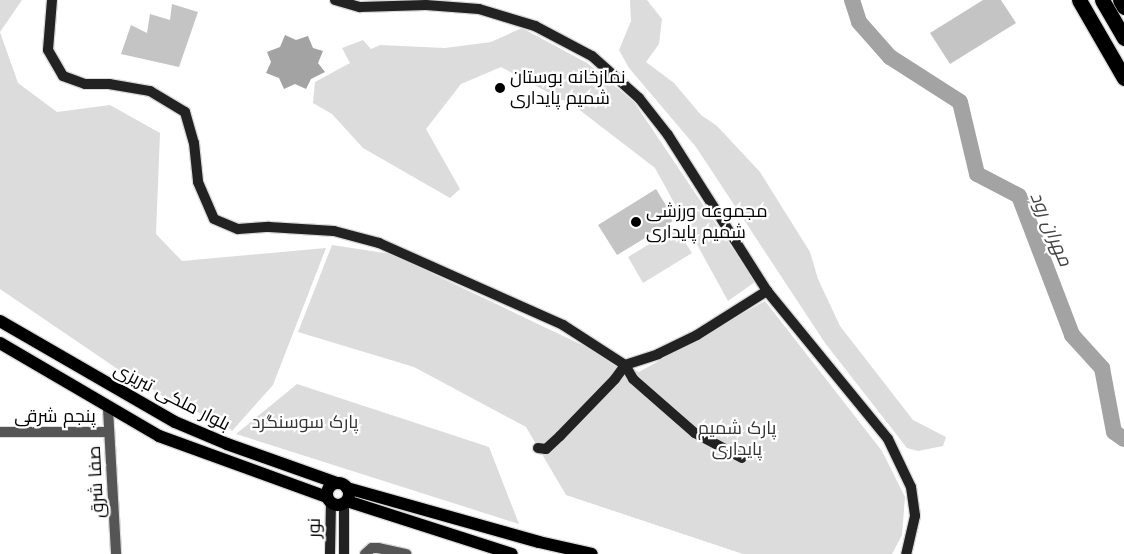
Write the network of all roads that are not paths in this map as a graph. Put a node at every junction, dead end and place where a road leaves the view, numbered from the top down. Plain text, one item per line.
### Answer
1 (52, 0) edge
2 (335, 0) edge
3 (1079, 0) edge
4 (1102, 0) edge
5 (1122, 0) edge
6 (1124, 6) edge
7 (1124, 38) edge
8 (1124, 78) edge
9 (767, 292) junction
10 (0, 321) edge
11 (0, 343) edge
12 (625, 365) junction
13 (108, 408) junction
14 (0, 432) edge
15 (109, 432) junction
16 (538, 448) dead end
17 (742, 458) dead end
18 (342, 486) junction
19 (329, 500) junction
20 (346, 502) junction
21 (116, 554) edge
22 (330, 554) edge
23 (344, 554) edge
24 (365, 554) edge
25 (406, 554) edge
26 (512, 554) edge
27 (592, 554) edge
28 (906, 554) edge

1 - 12 street
2 - 9 street
3 - 8 highway
4 - 7 highway
5 - 6 highway
9 - 12 street
9 - 28 street
10 - 18 main road, بلوار ملکى تبریزى
11 - 13 main road, بلوار ملکى تبریزى
12 - 16 street
12 - 17 street
13 - 15 street, صفا شرق
13 - 19 main road, بلوار ملکى تبریزى
14 - 15 street, پنجم شرقی
15 - 21 street, صفا شرق
18 - 19 main road
18 - 20 main road
18 - 27 main road, بلوار ملکى تبریزى
19 - 20 main road, بلوار ملکى تبریزى
19 - 22 street, نور
20 - 23 street, نور
20 - 26 main road
24 - 25 street

